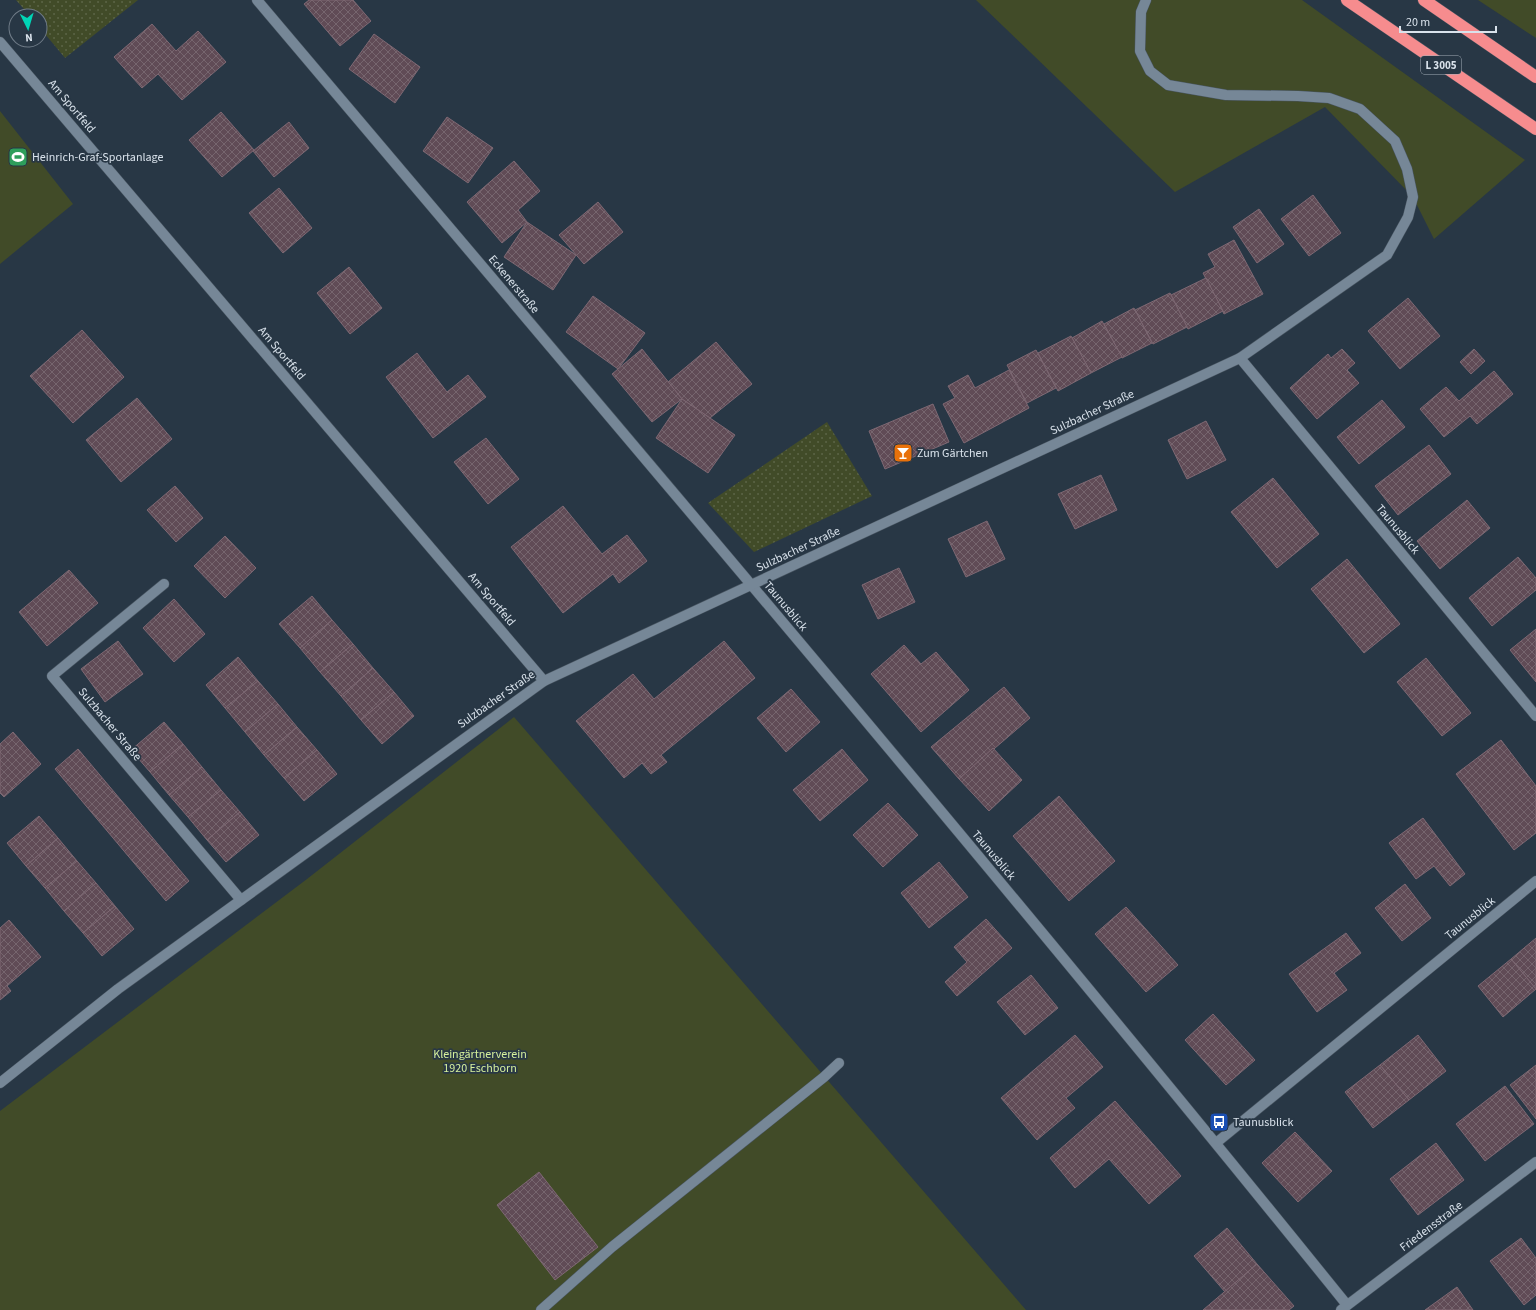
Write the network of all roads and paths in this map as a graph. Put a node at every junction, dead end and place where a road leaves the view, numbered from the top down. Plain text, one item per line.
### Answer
1 (257, 0) edge
2 (1146, 0) edge
3 (1346, 0) edge
4 (1424, 0) edge
5 (0, 42) edge
6 (1536, 77) edge
7 (1536, 129) edge
8 (1240, 358) junction
9 (164, 584) dead end
10 (752, 585) junction
11 (544, 681) junction
12 (1536, 716) edge
13 (1536, 881) edge
14 (241, 900) junction
15 (839, 1063) dead end
16 (0, 1083) edge
17 (1216, 1143) junction
18 (1536, 1162) edge
19 (1344, 1308) edge
20 (541, 1310) edge

1 - 10 street, Eckenerstraße
2 - 8 street, Sulzbacher Straße
3 - 7 highway, L 3005
4 - 6 highway
5 - 11 street, Am Sportfeld
8 - 10 street, Sulzbacher Straße
8 - 12 street, Taunusblick
9 - 14 street, Sulzbacher Straße
10 - 11 street, Sulzbacher Straße
10 - 17 street, Taunusblick
11 - 14 street, Sulzbacher Straße
13 - 17 street, Taunusblick
14 - 16 street, Sulzbacher Straße
15 - 20 street
17 - 19 street, Taunusblick
18 - 19 street, Friedensstraße

